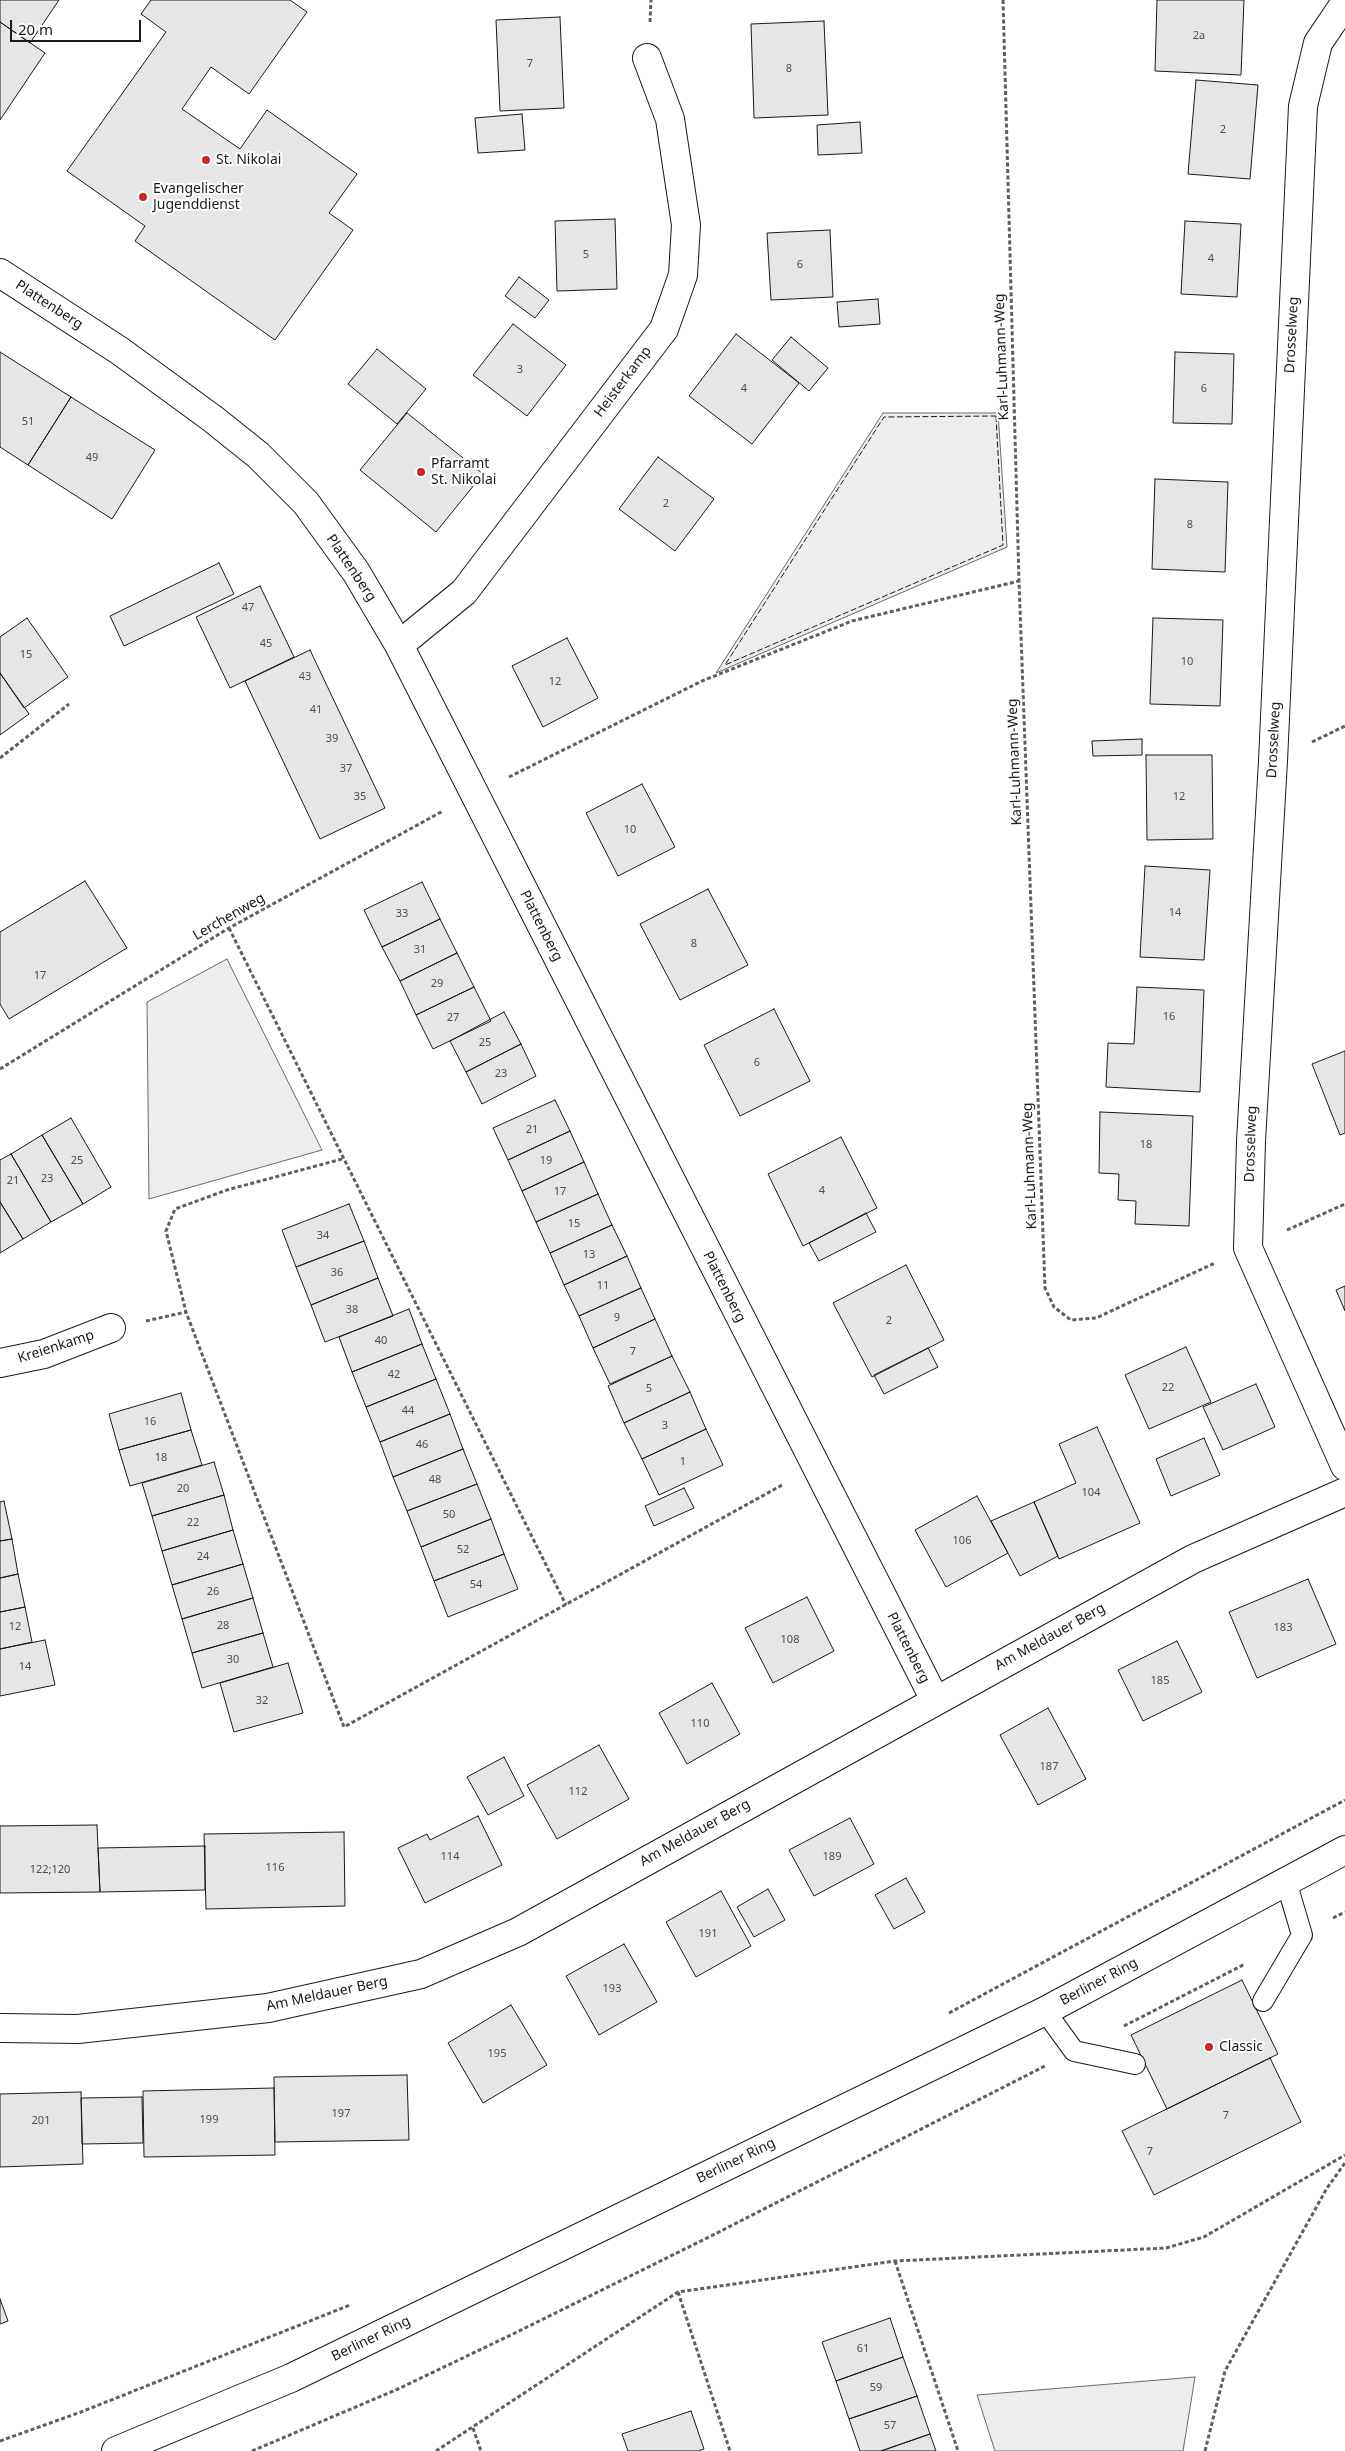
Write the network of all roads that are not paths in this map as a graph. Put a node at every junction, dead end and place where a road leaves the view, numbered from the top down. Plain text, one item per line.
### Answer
1 (1345, 3) edge
2 (648, 58) dead end
3 (0, 272) edge
4 (399, 645) junction
5 (111, 1328) dead end
6 (0, 1364) edge
7 (1345, 1466) edge
8 (1345, 1492) edge
9 (935, 1700) junction
10 (1345, 1850) edge
11 (1286, 1881) junction
12 (1263, 2001) dead end
13 (1045, 2011) junction
14 (0, 2028) edge
15 (1135, 2064) dead end
16 (116, 2451) edge

1 - 7 street, Drosselweg
2 - 4 street, Heisterkamp
3 - 4 street, Plattenberg
4 - 9 street, Plattenberg
5 - 6 street, Kreienkamp
8 - 9 street, Am Meldauer Berg
9 - 14 street, Am Meldauer Berg
10 - 11 street, Berliner Ring
11 - 12 lane
11 - 13 street, Berliner Ring
13 - 15 lane
13 - 16 street, Berliner Ring

